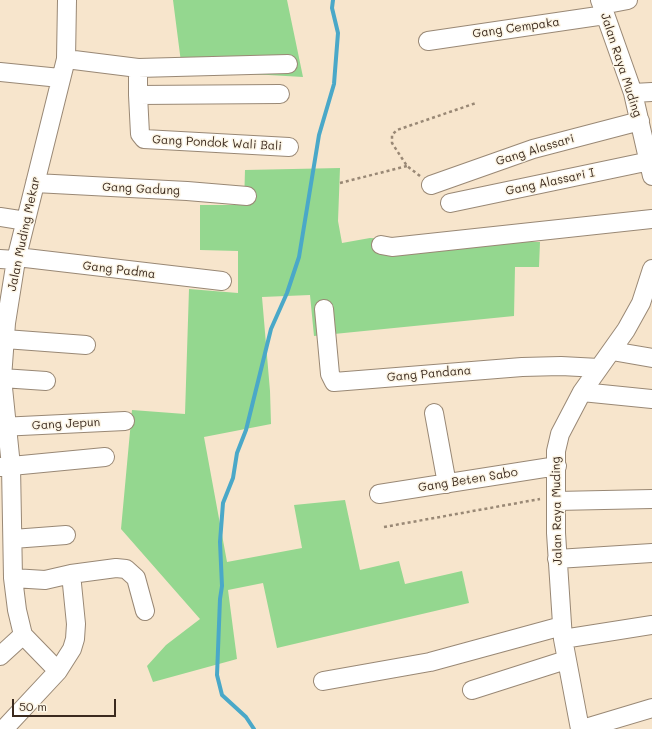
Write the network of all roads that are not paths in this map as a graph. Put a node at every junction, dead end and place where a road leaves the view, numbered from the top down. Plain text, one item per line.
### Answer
1 (67, 0) edge
2 (628, 0) edge
3 (602, 7) edge
4 (428, 41) dead end
5 (66, 59) junction
6 (288, 64) dead end
7 (138, 68) junction
8 (0, 72) edge
9 (60, 78) junction
10 (652, 92) edge
11 (633, 93) junction
12 (280, 94) dead end
13 (138, 95) junction
14 (640, 121) junction
15 (289, 147) dead end
16 (651, 168) edge
17 (35, 183) junction
18 (431, 185) road end
19 (247, 196) dead end
20 (450, 203) dead end
21 (0, 217) edge
22 (652, 219) edge
23 (26, 221) junction
24 (381, 245) dead end
25 (11, 259) edge
26 (652, 269) edge
27 (222, 282) dead end
28 (5, 302) edge
29 (324, 309) dead end
30 (6, 339) junction
31 (86, 345) dead end
32 (612, 351) junction
33 (652, 358) edge
34 (599, 368) junction
35 (2, 378) junction
36 (46, 381) dead end
37 (582, 392) junction
38 (652, 399) edge
39 (434, 413) dead end
40 (125, 421) dead end
41 (3, 427) edge
42 (105, 457) dead end
43 (556, 466) junction
44 (6, 467) edge
45 (447, 484) junction
46 (379, 494) dead end
47 (652, 498) edge
48 (556, 499) junction
49 (66, 535) dead end
50 (13, 538) junction
51 (652, 553) edge
52 (557, 559) junction
53 (71, 574) junction
54 (13, 578) junction
55 (145, 611) dead end
56 (652, 625) edge
57 (562, 632) junction
58 (23, 635) junction
59 (0, 656) edge
60 (566, 660) junction
61 (58, 671) junction
62 (323, 681) dead end
63 (472, 690) dead end
64 (652, 708) edge
65 (4, 729) edge
66 (581, 729) edge

1 - 5 street, Jalan Muding Mekar
2 - 3 street, Gang Cempaka
3 - 4 street, Gang Cempaka
3 - 11 street, Jalan Raya Muding
5 - 7 street
5 - 9 street, Jalan Muding Mekar
6 - 7 street
7 - 13 street, Gang Pondok Wali Bali
8 - 9 street
9 - 17 street, Jalan Muding Mekar
10 - 11 street
11 - 14 street, Jalan Raya Muding
12 - 13 street
13 - 15 street, Gang Pondok Wali Bali
14 - 16 street, Jalan Raya Muding
14 - 18 street, Gang Alassari
16 - 20 street, Gang Alassari I
17 - 19 street, Gang Gadung
17 - 23 street, Jalan Muding Mekar
21 - 23 street
22 - 24 street
23 - 25 street, Jalan Muding Mekar
25 - 27 street, Gang Padma
25 - 28 street, Jalan Muding Mekar
26 - 32 street, Jalan Raya Muding
28 - 30 street, Jalan Muding Mekar
29 - 34 street, Gang Pandana
30 - 31 street
30 - 35 street, Jalan Muding Mekar
32 - 33 street
32 - 34 street, Jalan Raya Muding
34 - 37 street, Jalan Raya Muding
35 - 36 street
35 - 41 street, Jalan Muding Mekar
37 - 38 street
37 - 43 street, Jalan Raya Muding
39 - 45 street
40 - 41 street, Gang Jepun
41 - 44 street, Jalan Muding Mekar
42 - 44 street
43 - 45 street, Gang Beten Sabo
43 - 48 street, Jalan Raya Muding
44 - 50 street, Jalan Muding Mekar
45 - 46 street, Gang Beten Sabo
47 - 48 street
48 - 52 street, Jalan Raya Muding
49 - 50 street
50 - 54 street, Jalan Muding Mekar
51 - 52 street
52 - 57 street, Jalan Raya Muding
53 - 54 street
53 - 55 street
53 - 61 street
54 - 58 street, Jalan Muding Mekar
56 - 57 street
57 - 60 street, Jalan Raya Muding
57 - 62 street
58 - 59 street
58 - 61 street
60 - 63 street
60 - 66 street, Jalan Raya Muding
61 - 65 street
64 - 66 street

